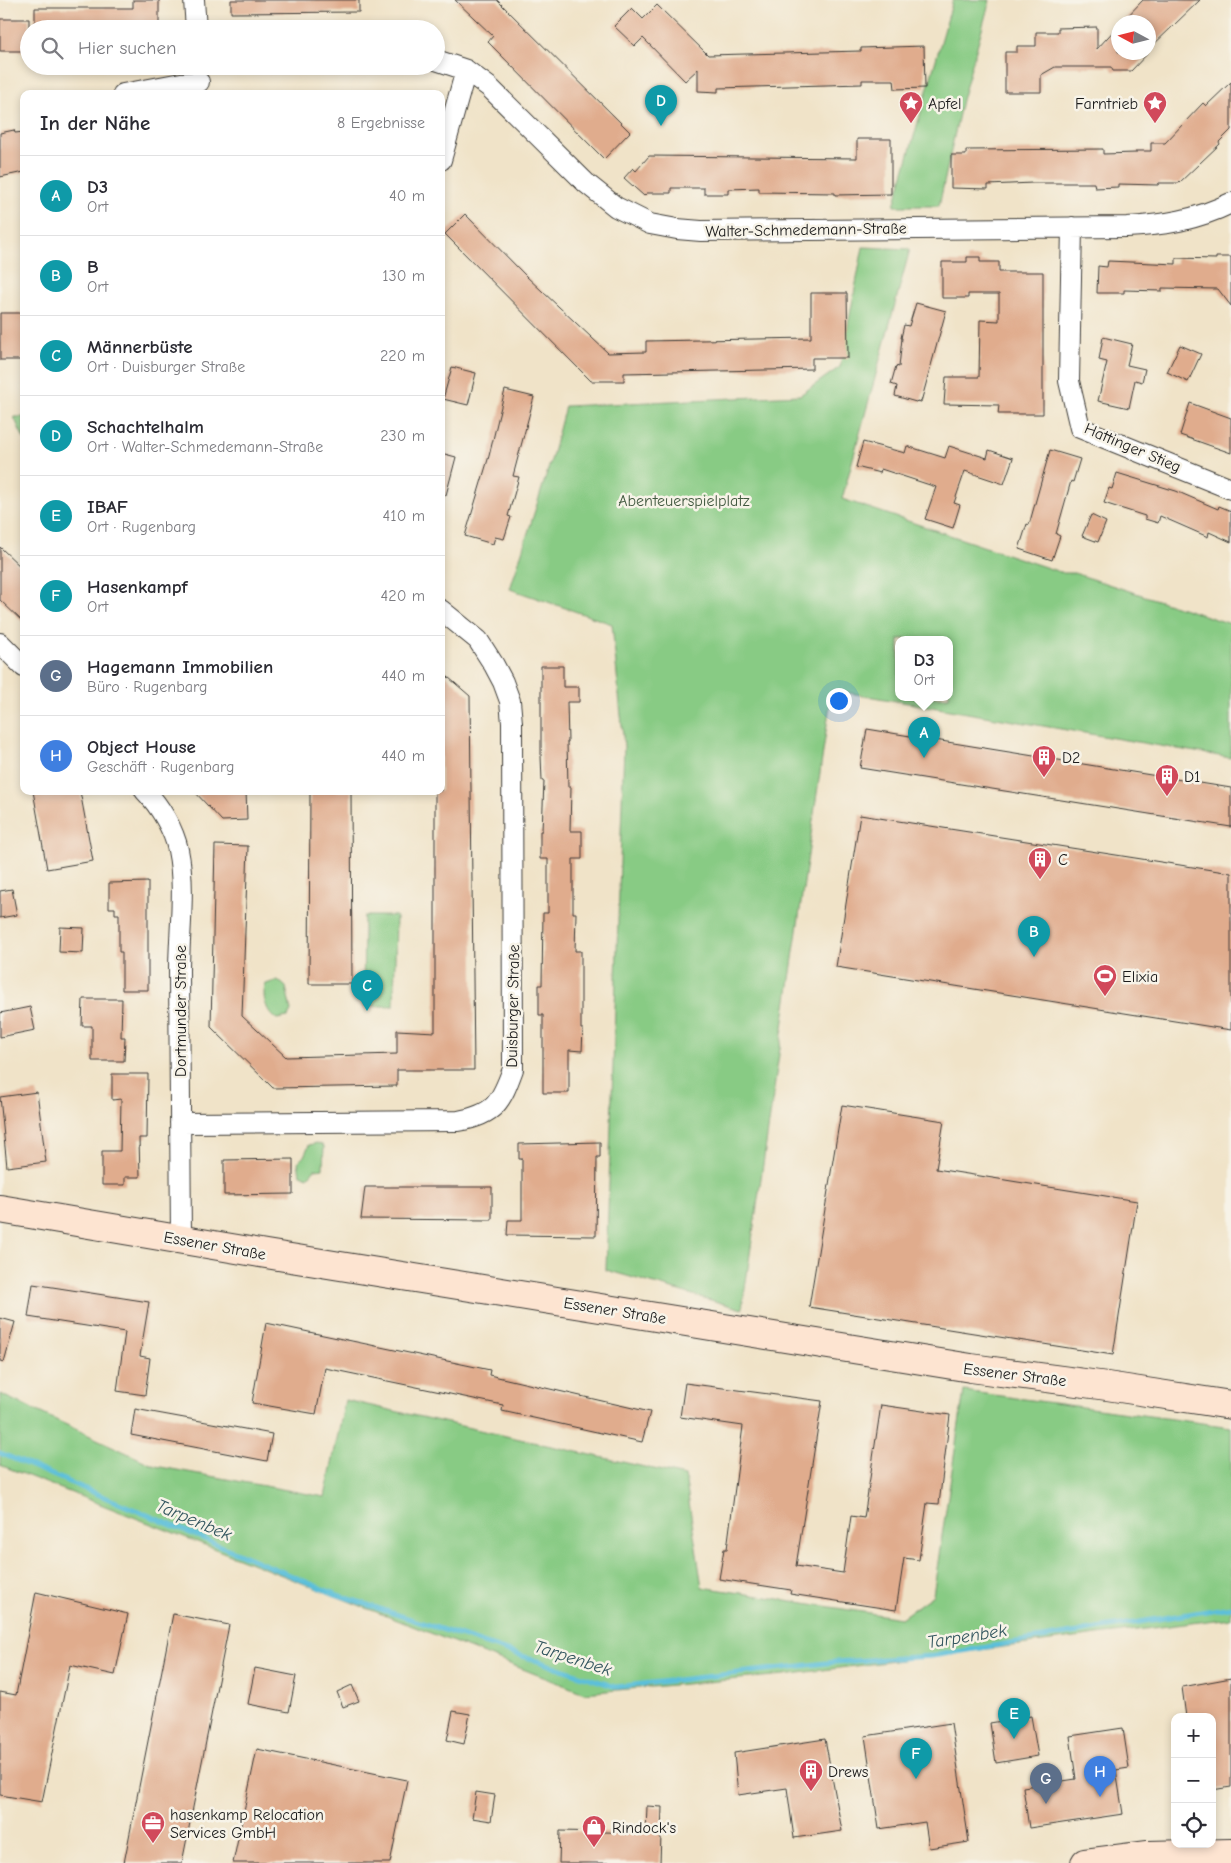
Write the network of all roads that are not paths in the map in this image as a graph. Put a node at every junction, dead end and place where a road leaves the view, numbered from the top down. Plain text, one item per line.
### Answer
1 (194, 0) edge
2 (195, 20) edge
3 (445, 63) edge
4 (466, 70) junction
5 (199, 81) edge
6 (144, 90) edge
7 (445, 146) edge
8 (1231, 203) edge
9 (1072, 228) junction
10 (1231, 488) edge
11 (445, 613) edge
12 (0, 643) edge
13 (20, 663) edge
14 (149, 795) edge
15 (180, 1124) junction
16 (0, 1209) edge
17 (181, 1240) junction
18 (1231, 1405) edge
19 (1231, 1853) edge
20 (1085, 1863) edge

1 - 2 street
3 - 4 street, Walter-Schmedemann-Straße
4 - 7 street
4 - 9 street, Walter-Schmedemann-Straße
5 - 6 street
8 - 9 street, Walter-Schmedemann-Straße
9 - 10 street, Hattinger Stieg
11 - 15 street, Duisburger Straße
12 - 13 street
14 - 15 street, Dortmunder Straße
15 - 17 street, Dortmunder Straße
16 - 17 street, Essener Straße
17 - 18 street, Essener Straße
19 - 20 street

